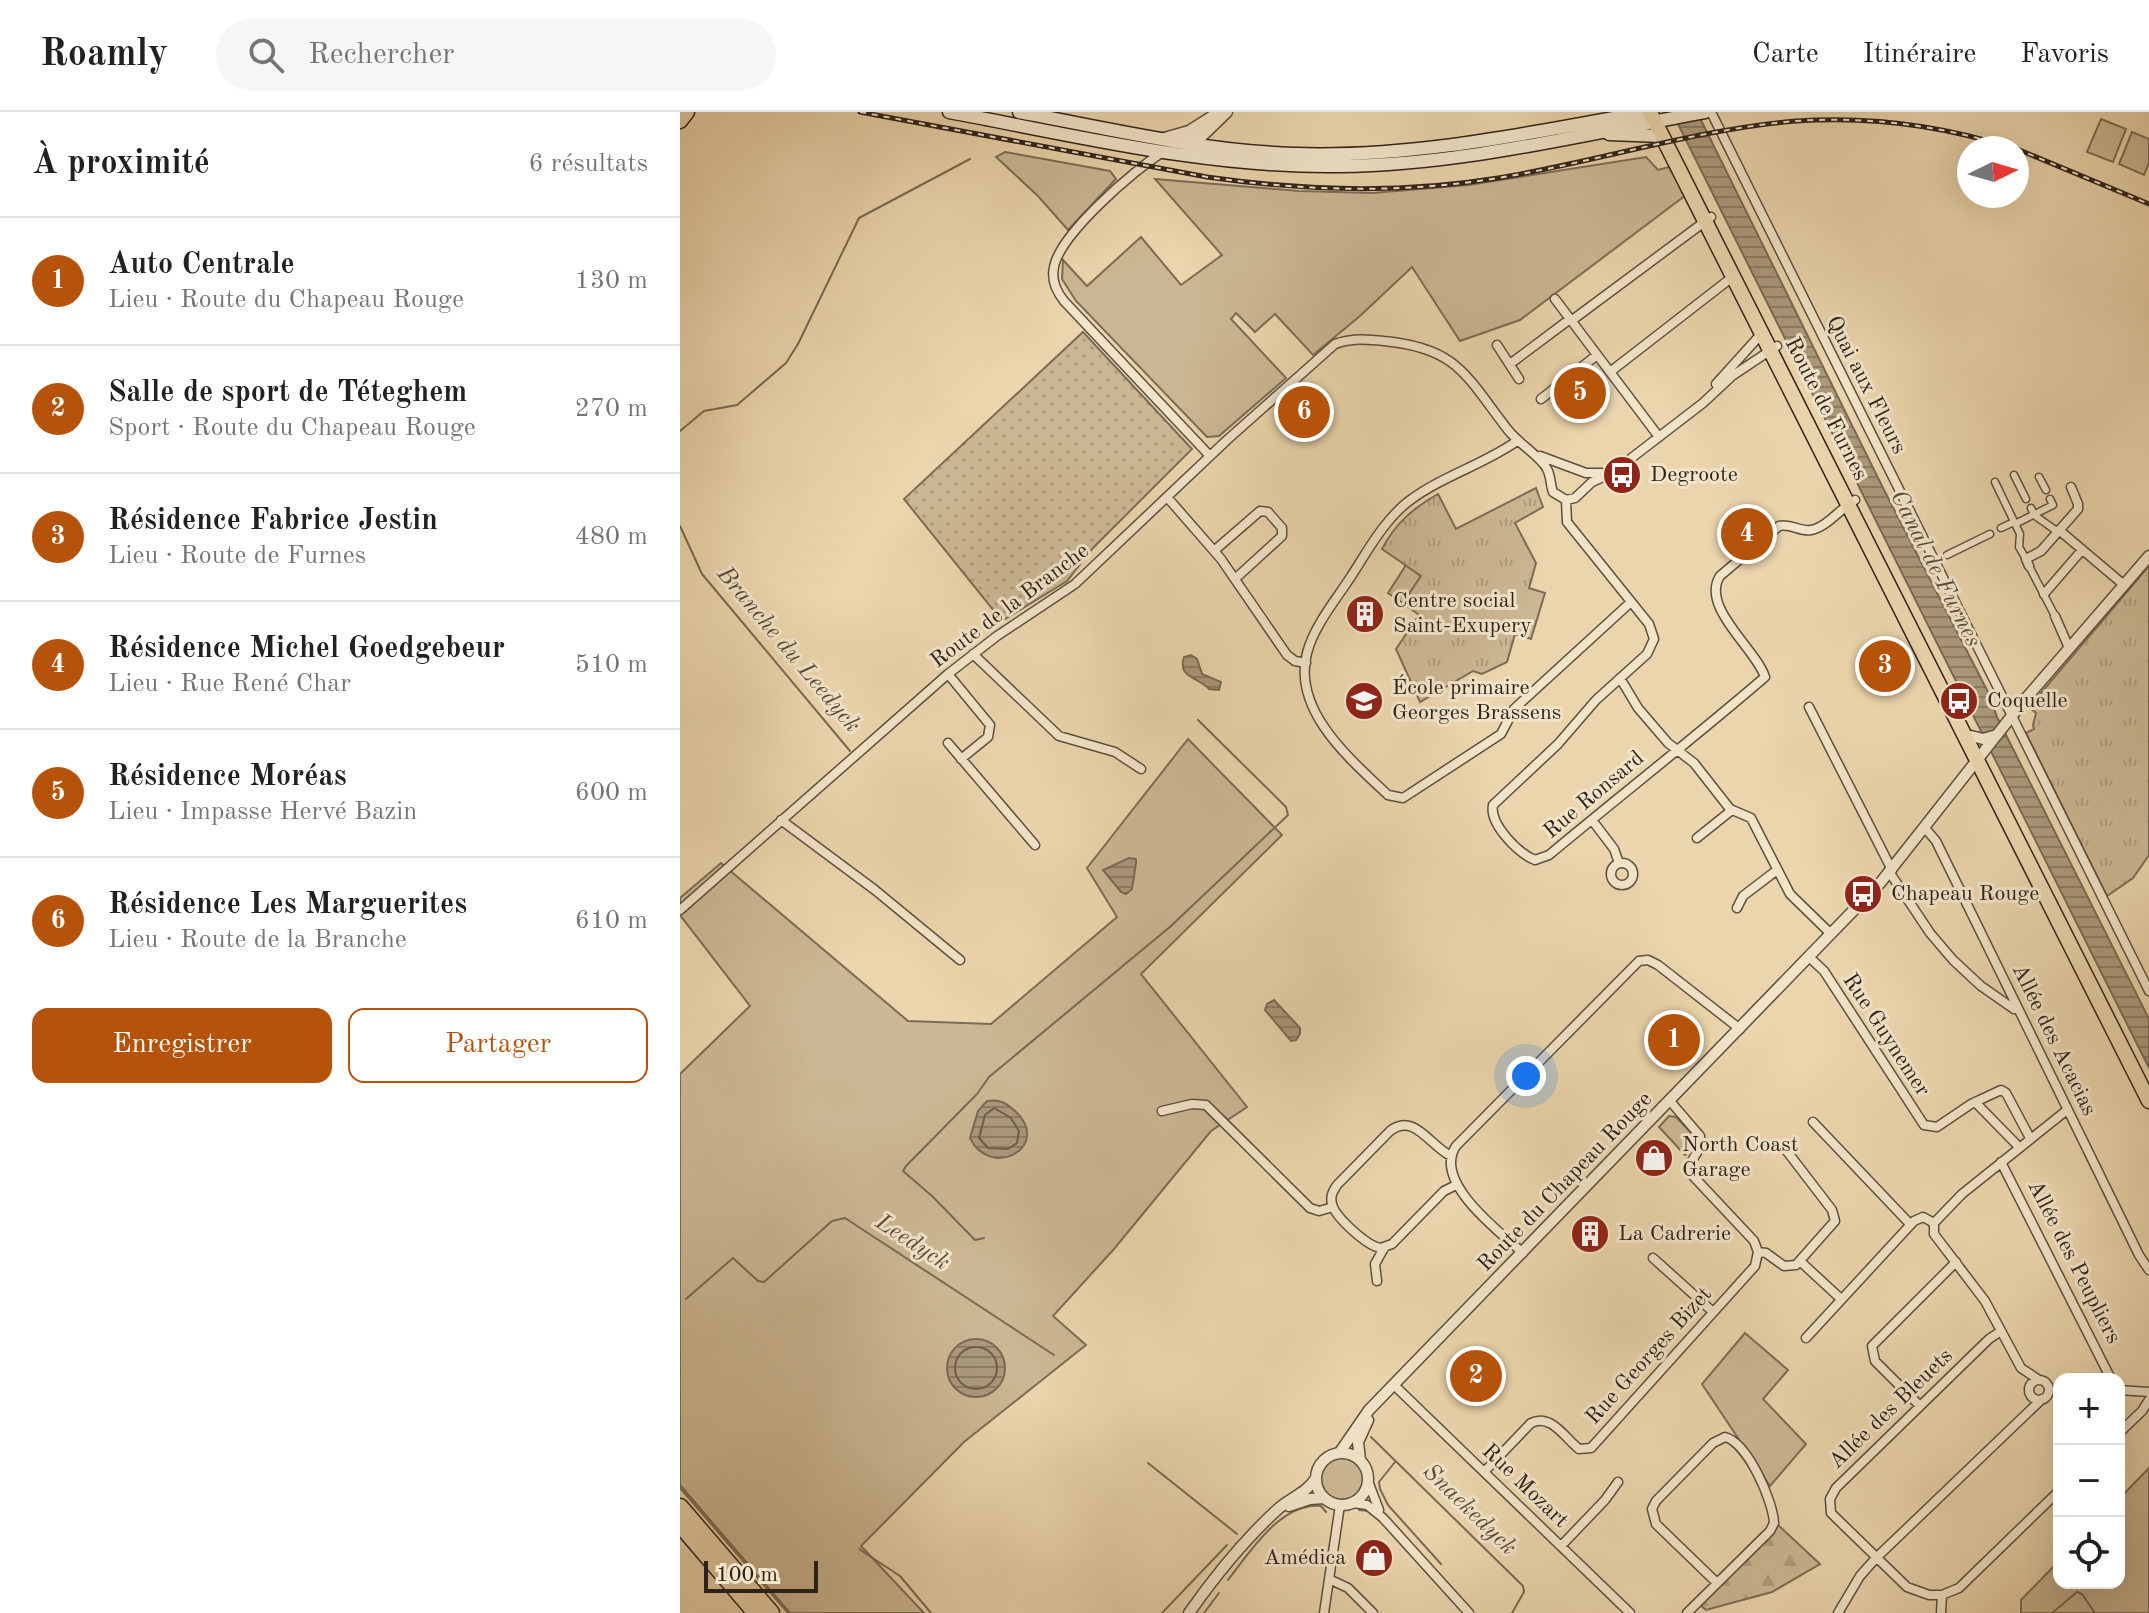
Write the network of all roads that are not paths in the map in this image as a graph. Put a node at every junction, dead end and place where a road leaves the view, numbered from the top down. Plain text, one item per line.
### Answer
1 (687, 112) edge
2 (949, 112) edge
3 (1019, 112) edge
4 (1219, 112) edge
5 (1227, 112) edge
6 (1704, 112) edge
7 (1711, 112) edge
8 (1655, 115) edge
9 (680, 121) edge
10 (1590, 133) junction
11 (1662, 136) junction
12 (1189, 144) junction
13 (1166, 148) junction
14 (1708, 218) junction
15 (1736, 274) junction
16 (1555, 299) dead end
17 (1571, 320) junction
18 (1765, 331) junction
19 (1497, 345) dead end
20 (1774, 348) junction
21 (1597, 355) junction
22 (1510, 364) junction
23 (1610, 372) junction
24 (1519, 379) dead end
25 (1541, 399) dead end
26 (1696, 408) junction
27 (1659, 437) junction
28 (1519, 443) junction
29 (1210, 456) junction
30 (1567, 466) junction
31 (1618, 468) junction
32 (1578, 470) junction
33 (2014, 475) dead end
34 (2039, 477) dead end
35 (1550, 479) junction
36 (1995, 482) dead end
37 (2071, 487) dead end
38 (2046, 490) dead end
39 (1582, 491) junction
40 (1167, 497) junction
41 (2026, 499) dead end
42 (1566, 500) junction
43 (1852, 502) junction
44 (2052, 502) dead end
45 (2033, 511) junction
46 (2015, 523) junction
47 (2001, 528) dead end
48 (2059, 531) junction
49 (1990, 534) dead end
50 (1215, 550) junction
51 (2082, 550) junction
52 (1947, 555) dead end
53 (2149, 556) edge
54 (2028, 562) junction
55 (1236, 578) junction
56 (2124, 585) junction
57 (2044, 594) junction
58 (1631, 602) junction
59 (2055, 616) joint
60 (2069, 648) junction
61 (973, 654) junction
62 (1306, 663) junction
63 (948, 674) junction
64 (1620, 678) junction
65 (1612, 686) junction
66 (1809, 707) dead end
67 (1638, 708) junction
68 (2011, 718) junction
69 (948, 743) dead end
70 (1980, 749) junction
71 (1678, 752) junction
72 (961, 759) junction
73 (1141, 769) dead end
74 (1989, 787) junction
75 (1955, 790) junction
76 (1732, 810) junction
77 (781, 820) junction
78 (1592, 820) junction
79 (1925, 828) junction
80 (1697, 838) dead end
81 (1035, 845) dead end
82 (1619, 863) dead end
83 (1893, 868) junction
84 (1777, 870) junction
85 (2047, 897) junction
86 (1737, 908) dead end
87 (680, 910) edge
88 (1831, 934) junction
89 (1809, 957) junction
90 (960, 960) dead end
91 (2008, 989) junction
92 (2149, 991) edge
93 (1995, 996) junction
94 (2022, 1020) junction
95 (1740, 1029) junction
96 (1670, 1101) junction
97 (2149, 1101) edge
98 (1975, 1102) junction
99 (2067, 1110) junction
100 (1162, 1111) dead end
101 (1813, 1122) dead end
102 (2030, 1138) junction
103 (2019, 1147) junction
104 (1786, 1150) dead end
105 (1451, 1156) junction
106 (2001, 1162) junction
107 (1456, 1185) junction
108 (1333, 1207) junction
109 (1934, 1223) junction
110 (1910, 1224) junction
111 (1384, 1248) junction
112 (1758, 1252) junction
113 (1523, 1253) junction
114 (1653, 1258) dead end
115 (1801, 1262) junction
116 (1956, 1262) junction
117 (2149, 1270) edge
118 (1377, 1281) dead end
119 (1841, 1299) junction
120 (1713, 1312) junction
121 (2001, 1331) junction
122 (1806, 1338) dead end
123 (2014, 1357) junction
124 (2108, 1373) edge
125 (2041, 1381) junction
126 (2053, 1382) edge
127 (1395, 1386) junction
128 (2125, 1390) edge
129 (2149, 1392) edge
130 (2053, 1393) edge
131 (2030, 1394) junction
132 (2045, 1397) junction
133 (2149, 1400) edge
134 (1920, 1406) junction
135 (2026, 1413) junction
136 (2125, 1427) edge
137 (1340, 1452) junction
138 (1360, 1460) junction
139 (1484, 1472) junction
140 (1316, 1478) junction
141 (1368, 1481) junction
142 (1618, 1482) dead end
143 (2053, 1497) edge
144 (1324, 1498) junction
145 (1353, 1503) junction
146 (1340, 1505) junction
147 (680, 1507) edge
148 (1270, 1516) junction
149 (1383, 1518) junction
150 (680, 1524) edge
151 (1561, 1546) junction
152 (1876, 1558) junction
153 (1329, 1579) junction
154 (1717, 1583) junction
155 (1942, 1595) junction
156 (1622, 1605) junction
157 (756, 1613) edge
158 (771, 1613) edge
159 (1189, 1613) edge
160 (1324, 1613) edge
161 (1373, 1613) edge
162 (1469, 1613) edge
163 (1615, 1613) edge
164 (1630, 1613) edge
165 (1687, 1613) edge
166 (1838, 1613) edge
167 (1941, 1613) edge

1 - 9 main road
2 - 13 main road
3 - 13 main road
4 - 12 street
4 - 13 street
5 - 12 street
6 - 8 main road
7 - 68 street, Quai aux Fleurs
8 - 10 main road
8 - 11 main road, Route de Furnes
8 - 12 main road
8 - 14 main road, Route de Furnes
10 - 11 main road
10 - 13 main road
11 - 14 main road, Route de Furnes
12 - 13 main road
12 - 13 street
13 - 29 street
14 - 15 main road, Route de Furnes
14 - 17 street
15 - 18 main road, Route de Furnes
15 - 23 street
16 - 17 street
17 - 21 street
17 - 22 street
18 - 20 main road, Route de Furnes
18 - 26 street
19 - 22 street
20 - 26 street
20 - 43 main road, Route de Furnes
21 - 23 street
21 - 25 street
22 - 24 street
23 - 27 street
26 - 27 street
27 - 31 street
28 - 29 street, Route de la Branche
28 - 30 street
28 - 35 street
28 - 62 street
29 - 40 street, Route de la Branche
30 - 32 street
30 - 35 street
31 - 32 street
31 - 39 street
32 - 39 street
33 - 41 street
34 - 38 street
35 - 42 street
36 - 46 street
37 - 48 street
39 - 42 street
40 - 50 street
40 - 61 street, Route de la Branche
42 - 58 street
43 - 70 main road, Route de Furnes
43 - 70 main road, Route de Furnes
43 - 71 street, Rue Ronsard
44 - 45 street
45 - 46 street
45 - 48 street
46 - 47 street
46 - 54 street
48 - 51 street
48 - 54 street
49 - 52 street
50 - 55 street
50 - 55 street
51 - 56 street
51 - 57 street
53 - 56 street, Route du Chapeau Rouge
54 - 57 street
55 - 62 street
56 - 60 street, Route du Chapeau Rouge
57 - 59 street
58 - 62 street
58 - 64 street
59 - 60 street
60 - 68 street, Route du Chapeau Rouge
61 - 63 street, Route de la Branche
61 - 73 street
63 - 72 street
63 - 77 street, Route de la Branche
64 - 65 street
64 - 67 street
65 - 67 street
65 - 78 street, Rue Ronsard
66 - 83 street
67 - 71 street
68 - 70 street, Route du Chapeau Rouge
68 - 92 street, Quai aux Fleurs
69 - 72 street
70 - 74 main road, Route de Furnes
70 - 75 street, Route du Chapeau Rouge
70 - 85 main road, Route de Furnes
71 - 76 street
71 - 78 street, Rue Ronsard
72 - 81 street
74 - 75 street
74 - 85 main road, Route de Furnes
75 - 79 street, Route du Chapeau Rouge
76 - 80 street
76 - 84 street
77 - 87 street, Route de la Branche
77 - 90 street
78 - 82 street
79 - 83 street, Route du Chapeau Rouge
79 - 91 street, Allée des Acacias
83 - 88 street, Route du Chapeau Rouge
83 - 93 street
84 - 86 street
84 - 88 street
85 - 97 main road, Route de Furnes
88 - 89 street, Route du Chapeau Rouge
89 - 95 street, Route du Chapeau Rouge
89 - 98 street, Rue Guynemer
91 - 93 street
91 - 94 street, Allée des Acacias
93 - 94 street
94 - 99 street, Allée des Acacias
95 - 96 street, Route du Chapeau Rouge
95 - 105 street
96 - 112 street
96 - 113 street, Route du Chapeau Rouge
98 - 102 street
98 - 103 street
99 - 102 street
99 - 117 street, Allée des Acacias
100 - 108 street
101 - 110 street
102 - 103 street
103 - 106 street
104 - 115 street
105 - 107 street
105 - 108 street
106 - 109 street
106 - 124 street, Allée des Peupliers
107 - 111 street
107 - 113 street
108 - 111 street
109 - 110 street
109 - 116 street
110 - 119 street
111 - 118 street
112 - 115 street
112 - 120 street, Rue Georges Bizet
113 - 127 street, Route du Chapeau Rouge
114 - 120 street
115 - 119 street
116 - 121 street
116 - 134 street
119 - 122 street
120 - 139 street, Rue Georges Bizet
121 - 123 street
121 - 134 street, Allée des Bleuets
123 - 125 street
123 - 131 street
125 - 126 street
125 - 131 street
125 - 132 street
127 - 137 street, Route du Chapeau Rouge
127 - 138 street, Route du Chapeau Rouge
127 - 139 street, Rue Mozart
128 - 129 street
130 - 132 street
131 - 132 street
131 - 135 street
132 - 135 street
133 - 136 street
134 - 152 street, Allée des Bleuets
135 - 152 street
137 - 138 street
137 - 140 street
138 - 141 street
139 - 151 street, Rue Mozart
140 - 144 street
140 - 148 street
141 - 145 street
141 - 149 street
142 - 151 street
143 - 155 street
144 - 146 street
144 - 148 street
145 - 146 street
145 - 149 street
146 - 153 street
147 - 158 highway
148 - 159 street
149 - 162 street
150 - 157 highway
151 - 156 street, Rue Mozart
152 - 155 street, Allée des Bleuets
152 - 166 street
153 - 160 street
153 - 161 street
154 - 154 street
154 - 165 street
155 - 167 street
156 - 163 street
156 - 164 street, Rue Mozart

